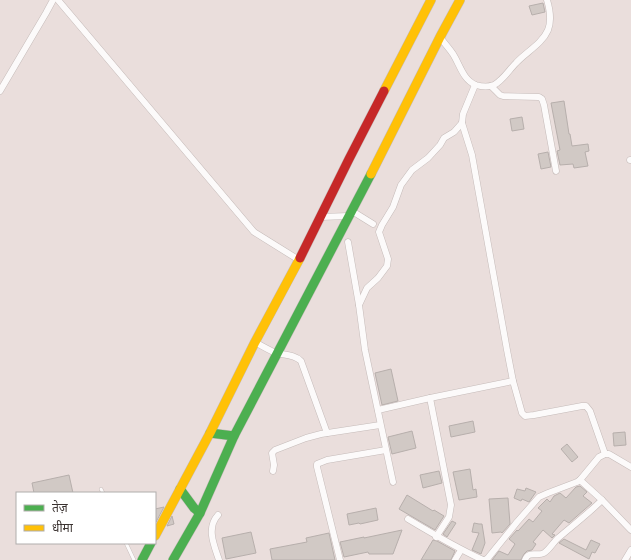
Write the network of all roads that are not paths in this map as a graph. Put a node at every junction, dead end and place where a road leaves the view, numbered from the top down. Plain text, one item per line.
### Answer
1 (53, 0) edge
2 (58, 0) edge
3 (431, 0) edge
4 (460, 0) edge
5 (547, 0) edge
6 (440, 37) junction
7 (475, 85) junction
8 (491, 86) junction
9 (0, 91) edge
10 (462, 123) junction
11 (556, 171) dead end
12 (350, 214) junction
13 (320, 217) junction
14 (384, 223) junction
15 (373, 224) junction
16 (379, 232) junction
17 (348, 242) dead end
18 (299, 260) junction
19 (359, 305) junction
20 (255, 342) junction
21 (277, 353) junction
22 (513, 381) junction
23 (430, 398) junction
24 (378, 410) junction
25 (380, 424) junction
26 (210, 433) junction
27 (327, 433) junction
28 (234, 436) junction
29 (386, 450) junction
30 (605, 454) junction
31 (631, 467) edge
32 (273, 471) dead end
33 (580, 480) junction
34 (393, 482) dead end
35 (101, 489) dead end
36 (180, 489) junction
37 (102, 492) edge
38 (602, 500) junction
39 (200, 513) junction
40 (218, 515) dead end
41 (408, 519) dead end
42 (631, 530) edge
43 (156, 534) edge
44 (436, 537) junction
45 (126, 544) edge
46 (150, 544) edge
47 (461, 550) junction
48 (631, 550) edge
49 (134, 560) edge
50 (142, 560) edge
51 (173, 560) edge
52 (219, 560) edge
53 (340, 560) edge
54 (455, 560) edge
55 (484, 560) edge
56 (525, 560) edge
57 (625, 560) edge

1 - 9 street
2 - 18 street
3 - 13 street
4 - 6 street
5 - 8 street
6 - 7 street
6 - 12 street
7 - 8 street
7 - 10 street
8 - 11 street
10 - 14 street
10 - 22 street
12 - 13 street
12 - 15 street
12 - 21 street
13 - 18 street
14 - 15 street
14 - 16 street
15 - 16 street
16 - 19 street
17 - 19 street
18 - 20 street
19 - 24 street
20 - 21 street
20 - 26 street
21 - 27 street
21 - 28 street
22 - 23 street
22 - 30 street
23 - 24 street
23 - 44 street
24 - 25 street
25 - 27 street
25 - 29 street
26 - 28 street
26 - 36 street
27 - 32 street
28 - 39 street
29 - 34 street
29 - 53 street
30 - 31 street
30 - 33 street
33 - 38 street
33 - 55 street
35 - 37 lane
36 - 39 street
36 - 43 street
38 - 42 street
38 - 56 street
39 - 51 street
40 - 52 street
41 - 44 street
44 - 47 street
45 - 49 lane
46 - 50 street
47 - 54 street
47 - 55 street
48 - 57 street

